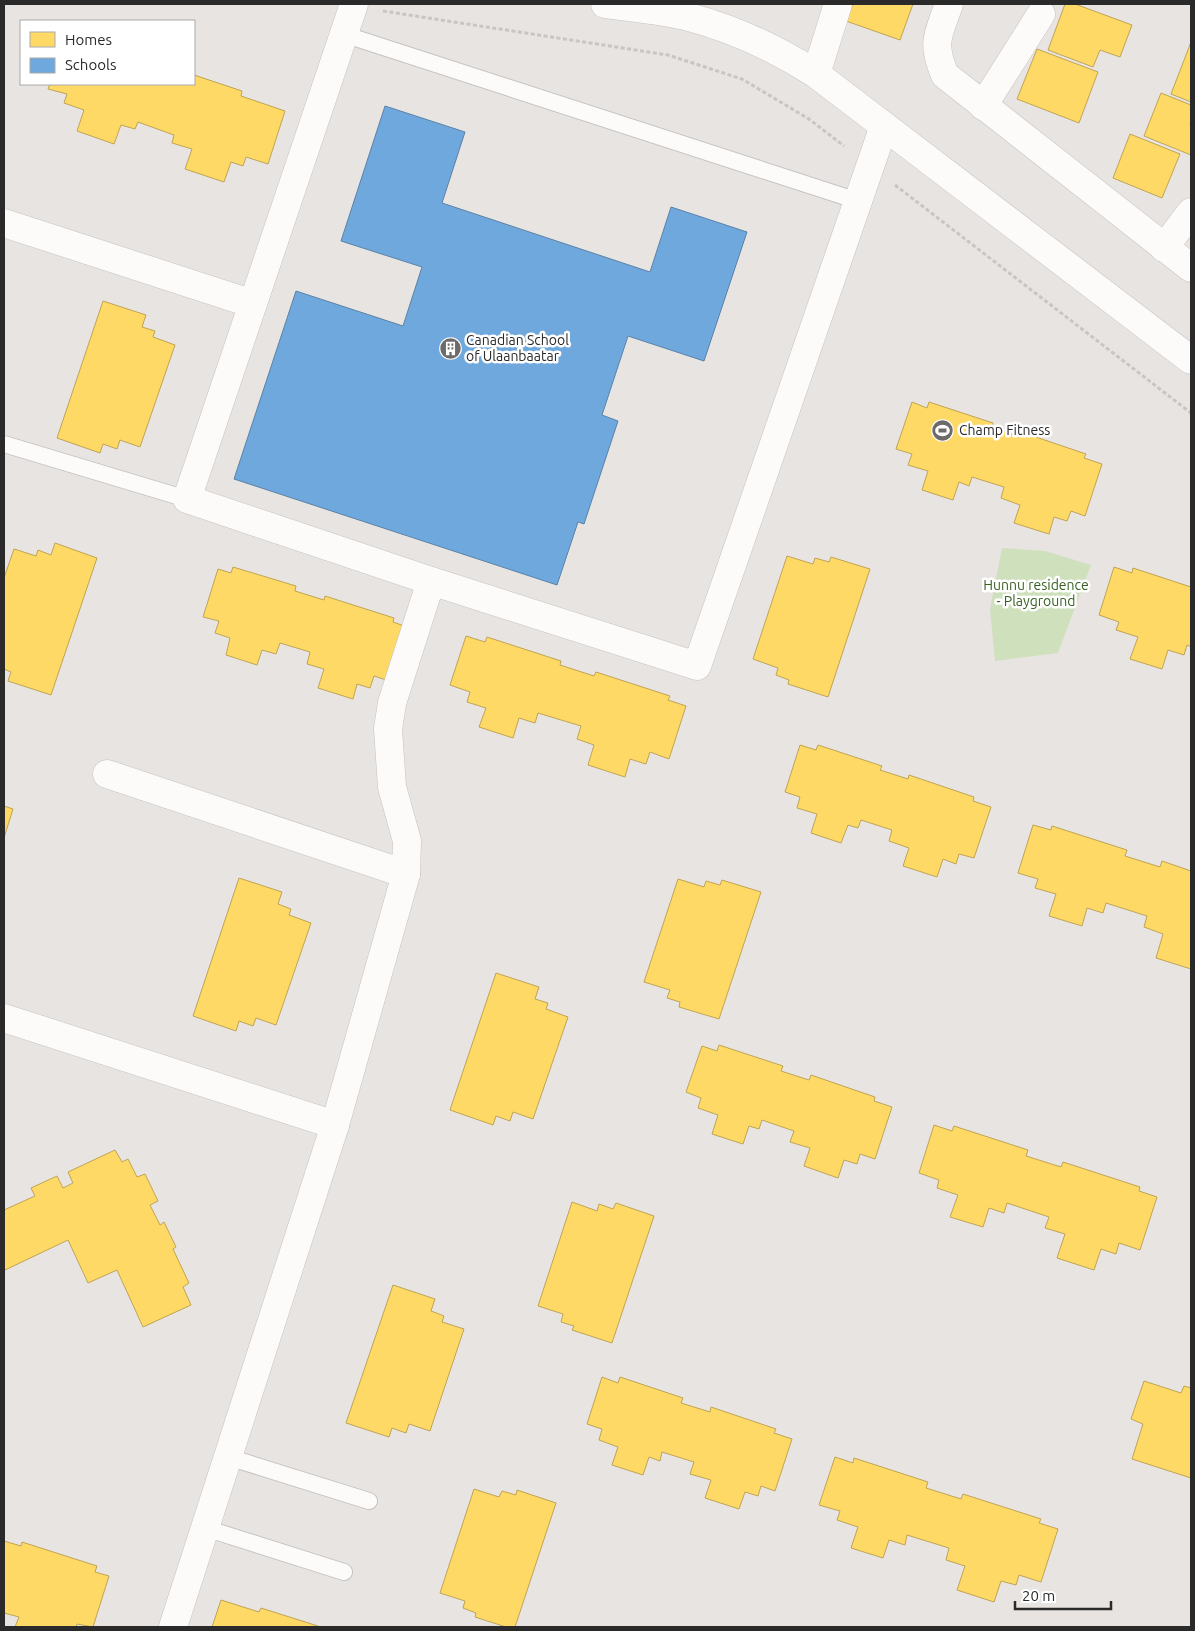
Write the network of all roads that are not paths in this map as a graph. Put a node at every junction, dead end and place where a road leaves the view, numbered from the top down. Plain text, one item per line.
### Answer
1 (354, 4) edge
2 (605, 4) edge
3 (838, 4) edge
4 (949, 4) edge
5 (1041, 14) dead end
6 (344, 34) junction
7 (816, 74) junction
8 (983, 106) junction
9 (884, 126) junction
10 (858, 201) junction
11 (1191, 212) edge
12 (4, 223) edge
13 (1164, 248) junction
14 (1191, 268) edge
15 (253, 304) junction
16 (1191, 360) edge
17 (4, 444) edge
18 (187, 499) junction
19 (431, 581) junction
20 (107, 774) dead end
21 (406, 874) junction
22 (4, 1018) edge
23 (335, 1125) junction
24 (228, 1457) junction
25 (369, 1501) dead end
26 (205, 1528) junction
27 (344, 1572) dead end
28 (173, 1627) edge

1 - 6 street
2 - 7 street
3 - 7 street
4 - 8 street
5 - 8 street
6 - 10 lane
6 - 15 street
7 - 9 street
8 - 13 street
9 - 10 street
9 - 16 street
10 - 19 street
11 - 13 street
12 - 15 street
13 - 14 street
15 - 18 street
17 - 18 lane
18 - 19 street
19 - 21 street
20 - 21 street
21 - 23 street
22 - 23 street
23 - 24 street
24 - 25 lane
24 - 26 street
26 - 27 lane
26 - 28 street

